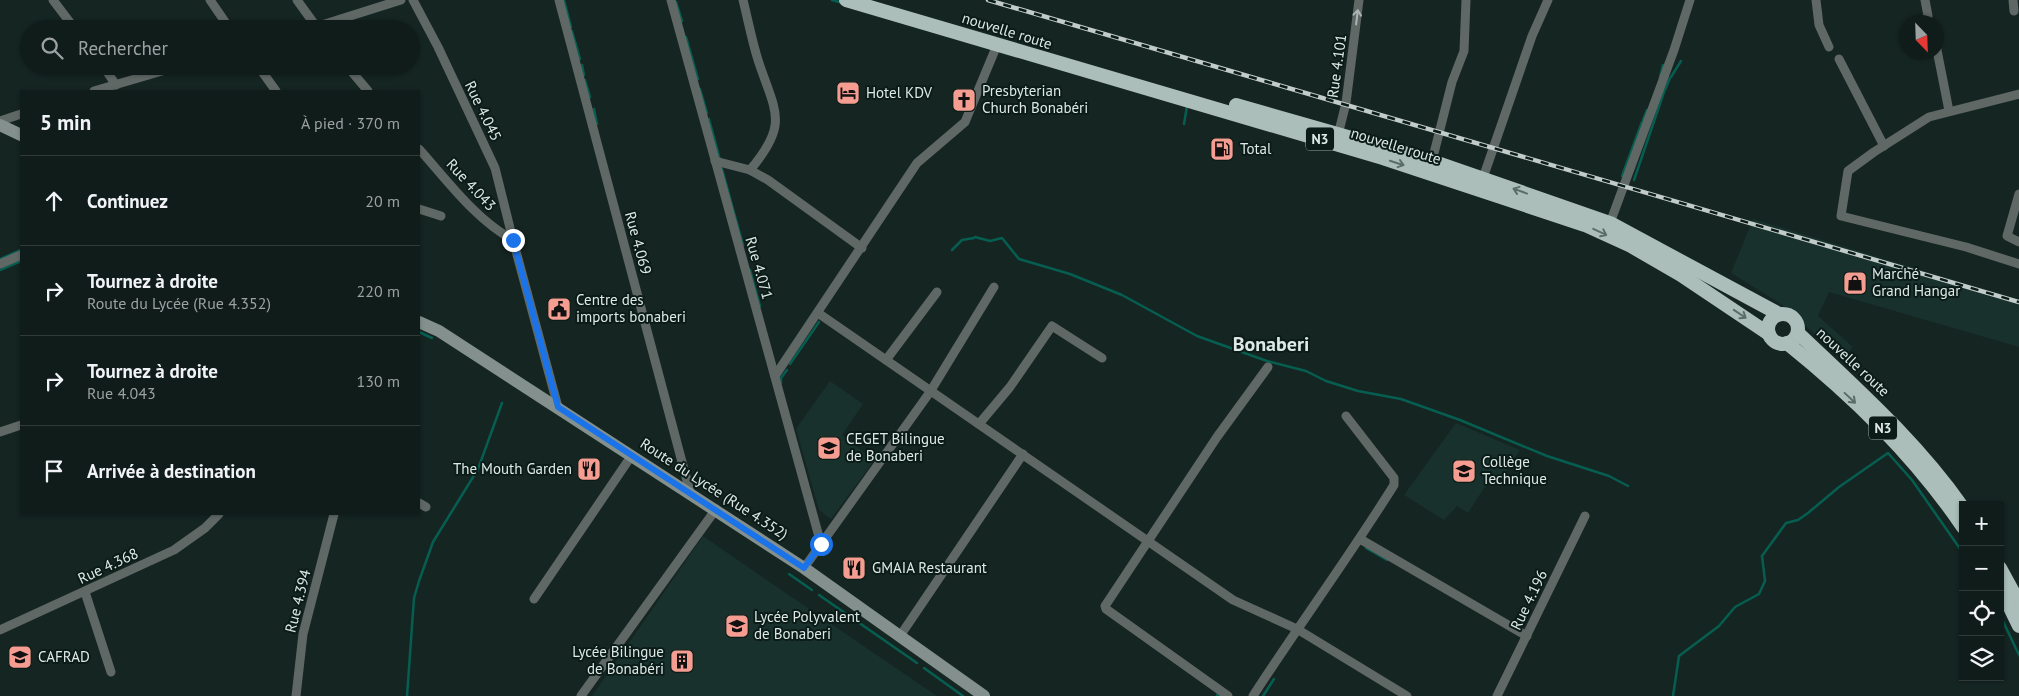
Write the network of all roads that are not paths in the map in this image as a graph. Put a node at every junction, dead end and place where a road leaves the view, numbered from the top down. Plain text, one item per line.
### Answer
1 (53, 0) edge
2 (210, 0) edge
3 (297, 0) edge
4 (401, 0) edge
5 (413, 0) edge
6 (559, 0) edge
7 (671, 0) edge
8 (743, 0) edge
9 (846, 0) edge
10 (877, 0) edge
11 (1360, 0) edge
12 (1466, 0) edge
13 (1548, 0) edge
14 (1690, 0) edge
15 (1816, 0) edge
16 (1925, 0) edge
17 (2013, 0) edge
18 (2014, 11) dead end
19 (1928, 15) edge
20 (68, 20) edge
21 (224, 20) edge
22 (309, 20) edge
23 (339, 20) edge
24 (997, 45) junction
25 (1829, 47) dead end
26 (1839, 59) dead end
27 (1938, 60) edge
28 (110, 75) edge
29 (148, 75) edge
30 (264, 75) edge
31 (354, 75) edge
32 (116, 84) junction
33 (97, 90) edge
34 (275, 90) edge
35 (367, 90) edge
36 (2019, 94) edge
37 (1950, 111) junction
38 (20, 114) edge
39 (0, 121) edge
40 (0, 125) edge
41 (20, 135) edge
42 (1338, 135) junction
43 (1884, 146) junction
44 (420, 150) edge
45 (715, 161) junction
46 (1432, 161) junction
47 (750, 170) junction
48 (1483, 178) junction
49 (2019, 194) edge
50 (420, 209) edge
51 (441, 216) dead end
52 (1610, 223) junction
53 (513, 240) junction
54 (2019, 242) edge
55 (862, 248) junction
56 (20, 255) edge
57 (0, 264) edge
58 (2019, 264) edge
59 (994, 287) dead end
60 (937, 292) dead end
61 (818, 313) junction
62 (1779, 314) junction
63 (420, 322) edge
64 (1798, 333) junction
65 (1769, 334) junction
66 (1787, 343) junction
67 (1102, 358) dead end
68 (886, 360) junction
69 (1268, 367) dead end
70 (775, 376) junction
71 (930, 392) junction
72 (558, 407) junction
73 (1346, 416) dead end
74 (979, 424) junction
75 (20, 425) edge
76 (0, 432) edge
77 (1023, 454) junction
78 (632, 455) junction
79 (690, 492) junction
80 (1959, 503) edge
81 (716, 509) junction
82 (218, 515) edge
83 (334, 515) edge
84 (1585, 516) dead end
85 (1959, 522) edge
86 (1360, 539) junction
87 (1148, 542) junction
88 (821, 544) junction
89 (804, 568) junction
90 (2004, 575) edge
91 (2002, 591) edge
92 (84, 592) junction
93 (534, 600) dead end
94 (2019, 603) edge
95 (2019, 626) edge
96 (1297, 629) junction
97 (0, 630) edge
98 (900, 636) junction
99 (1527, 636) junction
100 (111, 672) dead end
101 (296, 696) edge
102 (581, 696) edge
103 (984, 696) edge
104 (1228, 696) edge
105 (1253, 696) edge
106 (1407, 696) edge
107 (1498, 696) edge

1 - 20 street
2 - 21 street
3 - 22 street
4 - 23 street
5 - 53 street, Rue 4.045
6 - 79 street, Rue 4.069
7 - 45 street, Rue 4.071
8 - 47 street
9 - 24 highway, nouvelle route / N3
10 - 42 highway, nouvelle route / N3
42 -> 11 street, Rue 4.101
12 - 46 street
13 - 48 street
14 - 52 street
15 - 25 street
16 - 19 street
17 - 18 street
24 - 55 street
24 -> 65 highway, nouvelle route / N3
26 - 43 street
27 - 37 street
28 - 32 street
29 - 32 street
30 - 34 street
31 - 35 street
32 - 33 street
36 - 37 street
37 - 43 street
38 - 39 street
40 - 41 main road
42 - 46 highway, nouvelle route / N3
43 - 58 street
44 - 53 street, Rue 4.043
45 - 47 street
45 - 70 street, Rue 4.071
46 - 48 highway, nouvelle route / N3
47 - 55 street
52 -> 48 highway, nouvelle route / N3
49 - 54 street
50 - 51 street
52 - 62 highway, nouvelle route / N3
53 - 72 street
55 - 61 street
56 - 57 street
59 - 71 street
60 - 68 street
61 - 68 street
61 - 70 street
62 - 64 highway
62 - 65 highway
63 - 72 main road, Route du Lycée (Rue 4.352)
64 - 66 highway
64 - 80 highway, nouvelle route / N3
65 - 66 highway
66 -> 85 highway, nouvelle route / N3
67 - 74 street
68 - 71 street
69 - 87 street
70 - 88 street, Rue 4.071
71 - 74 street
71 - 88 street
72 - 78 main road, Route du Lycée (Rue 4.352)
73 - 86 street
74 - 77 street
75 - 76 street
77 - 87 street
77 - 98 street
78 - 79 main road, Route du Lycée (Rue 4.352)
78 - 93 street
79 - 81 main road, Route du Lycée (Rue 4.352)
81 - 89 main road, Route du Lycée (Rue 4.352)
81 - 102 street
82 - 92 street, Rue 4.368
83 - 101 street, Rue 4.394
84 - 99 street, Rue 4.196
86 - 96 street
86 - 99 street
87 - 96 street
87 - 104 street
88 - 89 street
89 - 98 main road, Route du Lycée (Rue 4.352)
90 - 94 highway
91 - 95 highway
92 - 97 street, Rue 4.368
92 - 100 street
96 - 105 street
96 - 106 street
98 - 103 main road, Route du Lycée (Rue 4.352)
99 - 107 street, Rue 4.196

